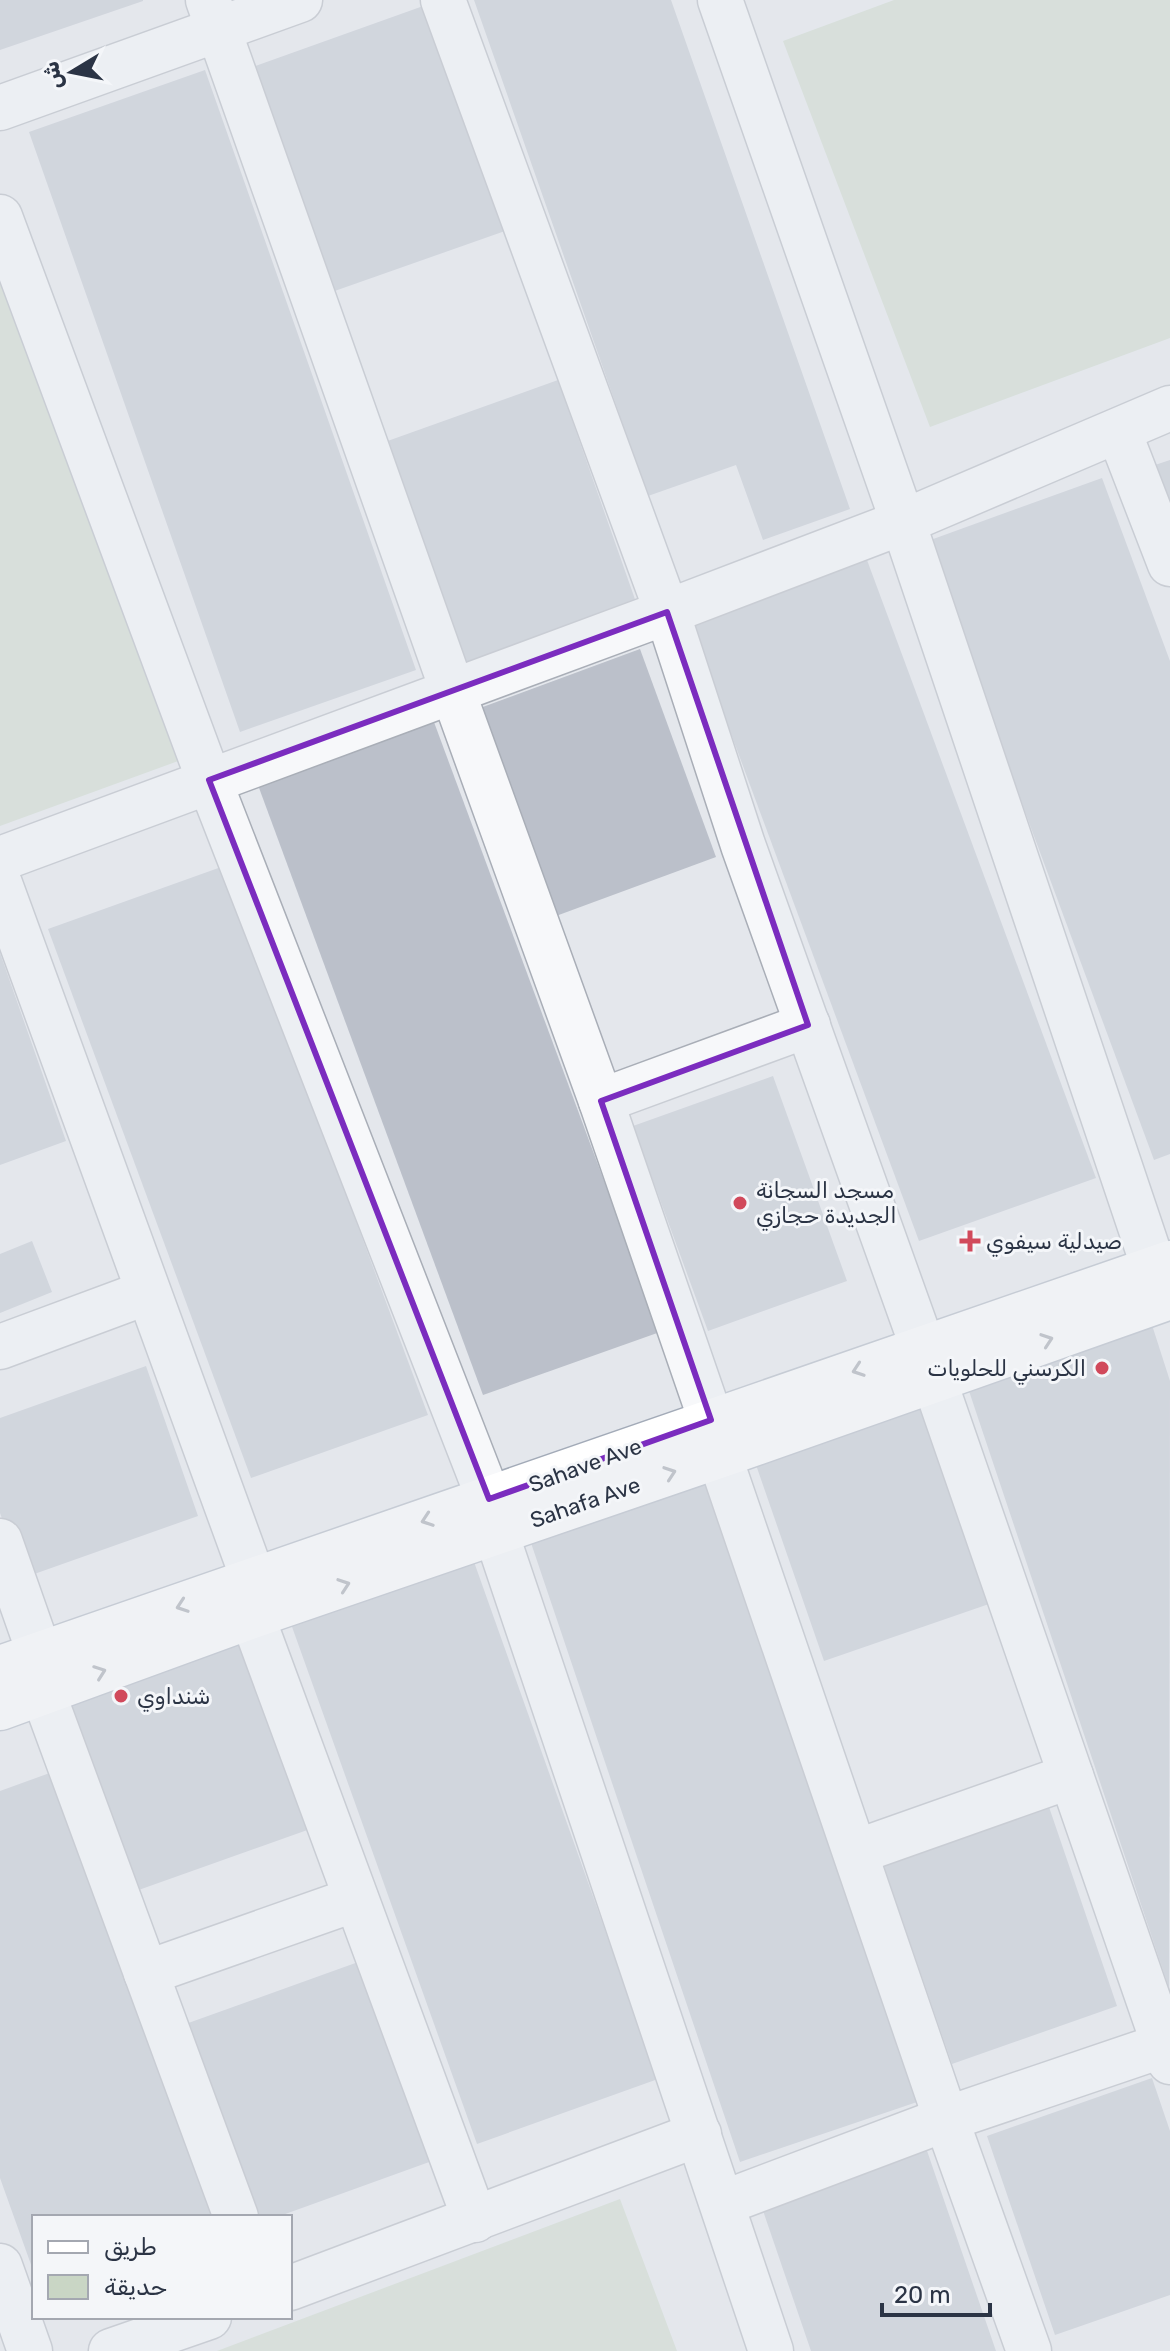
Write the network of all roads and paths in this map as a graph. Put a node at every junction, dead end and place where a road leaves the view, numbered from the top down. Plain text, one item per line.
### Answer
1 (300, 0) edge
2 (443, 0) edge
3 (720, 0) edge
4 (213, 14) edge
5 (0, 108) edge
6 (0, 217) edge
7 (1170, 408) edge
8 (1119, 432) junction
9 (903, 522) junction
10 (1170, 564) edge
11 (667, 612) junction
12 (453, 692) junction
13 (209, 780) junction
14 (0, 859) edge
15 (0, 884) edge
16 (808, 1025) junction
17 (601, 1101) junction
18 (1166, 1288) edge
19 (148, 1292) junction
20 (0, 1347) edge
21 (928, 1363) junction
22 (715, 1438) junction
23 (492, 1516) junction
24 (0, 1541) edge
25 (253, 1599) junction
26 (28, 1672) edge
27 (0, 1708) edge
28 (1071, 1776) junction
29 (856, 1852) junction
30 (356, 1899) junction
31 (146, 1973) junction
32 (1168, 2050) edge
33 (946, 2119) junction
34 (699, 2134) junction
35 (723, 2203) junction
36 (235, 2215) edge
37 (475, 2220) junction
38 (0, 2266) edge
39 (292, 2287) edge
40 (203, 2319) edge
41 (30, 2351) edge
42 (111, 2351) edge
43 (771, 2351) edge
44 (1029, 2351) edge

1 - 4 street
2 - 11 street
3 - 9 street
4 - 5 street
4 - 12 street
6 - 13 street
7 - 8 street
8 - 9 street
8 - 10 street
9 - 11 street
9 - 18 street
11 - 12 street
11 - 16 street
12 - 13 street
12 - 17 street
13 - 14 street
13 - 23 street
15 - 19 street
16 - 17 street
16 - 21 street
17 - 22 street
18 - 21 main road, Sahave Ave
19 - 20 street
19 - 25 street
21 - 22 main road, Sahave Ave
21 - 28 street
22 - 23 main road, Sahave Ave
22 - 29 street
23 - 25 main road, Sahave Ave
23 - 34 street
24 - 26 street
25 - 26 main road, Sahave Ave
25 - 30 street
26 - 27 main road
26 - 31 street
28 - 29 street
28 - 32 street
29 - 33 street
30 - 31 street
30 - 37 street
31 - 36 street
32 - 33 street
33 - 35 street
33 - 44 street
34 - 35 street
34 - 37 street
35 - 43 street
37 - 39 street
38 - 41 street
40 - 42 street

